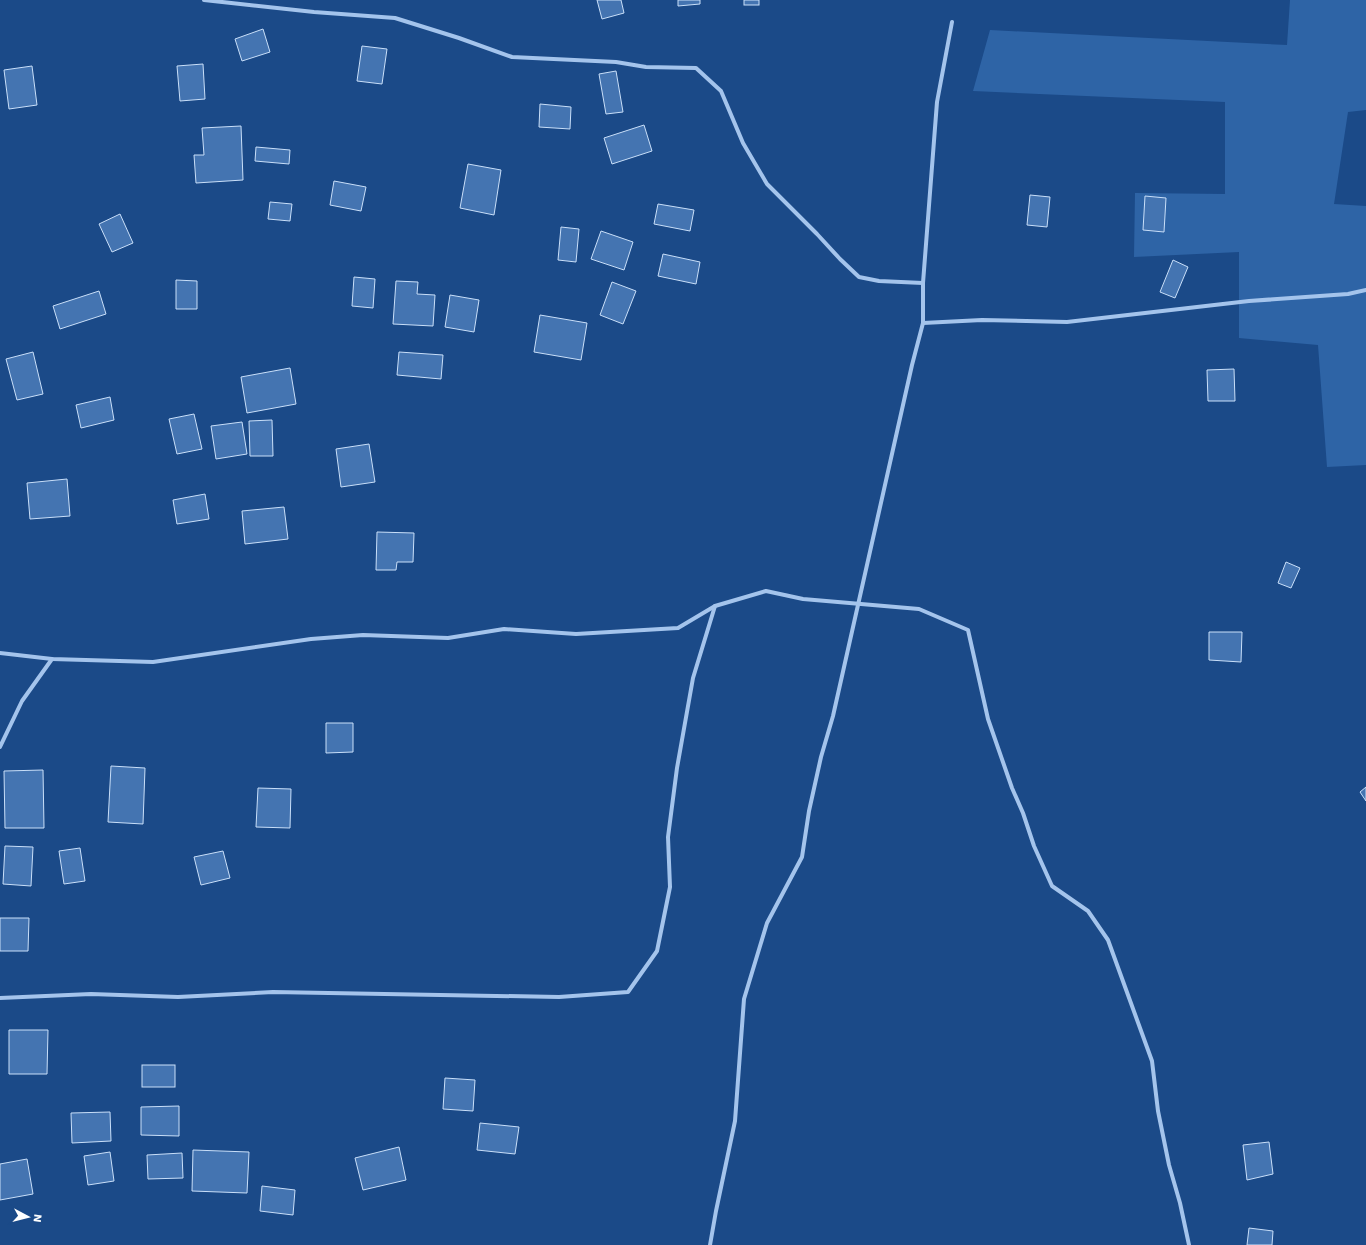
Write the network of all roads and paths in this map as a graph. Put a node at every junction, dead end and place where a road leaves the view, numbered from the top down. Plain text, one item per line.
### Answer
1 (204, 0) edge
2 (952, 22) dead end
3 (923, 283) junction
4 (1366, 290) edge
5 (923, 323) junction
6 (858, 605) junction
7 (715, 606) junction
8 (0, 653) edge
9 (52, 659) junction
10 (0, 747) edge
11 (0, 998) edge
12 (710, 1245) edge
13 (1189, 1245) edge

1 - 3 street
2 - 3 street
3 - 5 street
4 - 5 street
5 - 6 street
6 - 7 street
6 - 12 street
6 - 13 street
7 - 9 street
7 - 11 street
8 - 9 street
9 - 10 street

